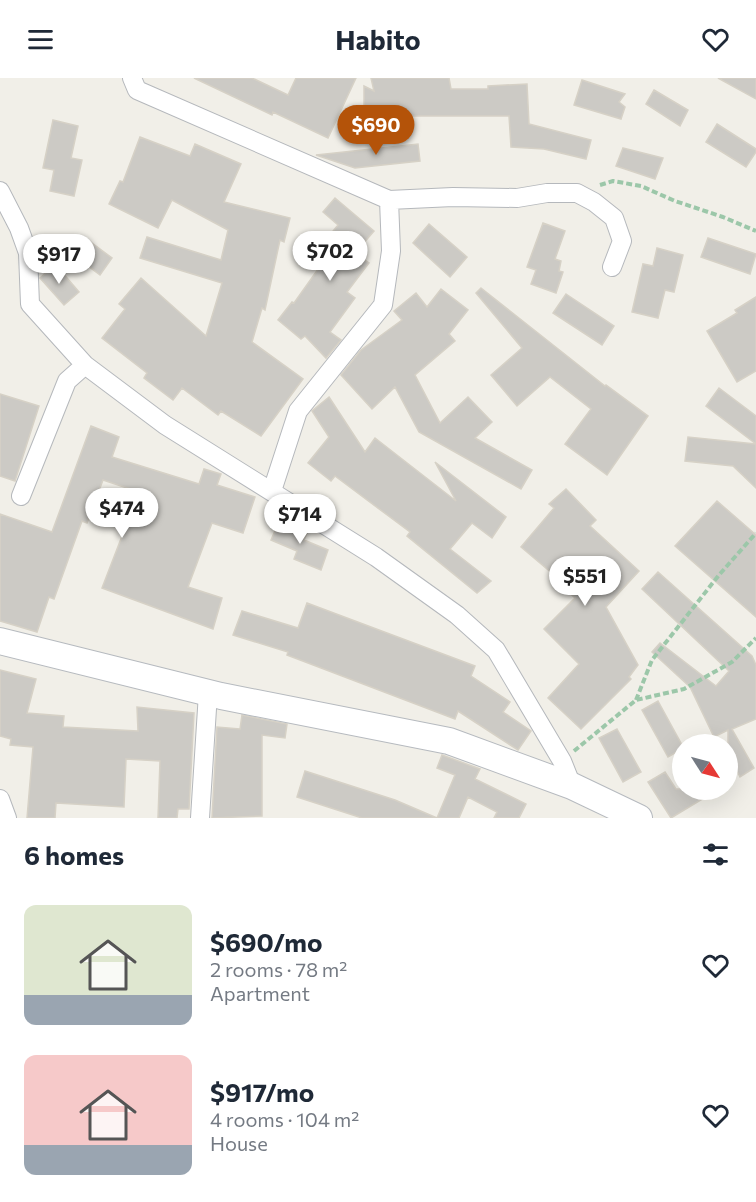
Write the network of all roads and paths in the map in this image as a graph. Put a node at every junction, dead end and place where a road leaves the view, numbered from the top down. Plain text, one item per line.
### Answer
1 (132, 78) edge
2 (0, 191) edge
3 (577, 193) junction
4 (389, 200) junction
5 (756, 231) edge
6 (612, 267) dead end
7 (85, 365) junction
8 (272, 491) junction
9 (21, 496) dead end
10 (756, 533) edge
11 (756, 638) edge
12 (0, 641) edge
13 (208, 693) junction
14 (636, 700) junction
15 (562, 761) junction
16 (572, 786) junction
17 (0, 799) edge
18 (635, 817) edge
19 (7, 818) edge
20 (200, 818) edge

1 - 4 street
2 - 7 street
3 - 4 street
3 - 5 path
3 - 6 street
4 - 8 street
7 - 8 street
7 - 9 street
8 - 15 street
10 - 14 path
11 - 14 path
12 - 13 street
13 - 16 street
13 - 20 street
14 - 15 path
15 - 16 street
16 - 18 street
17 - 19 street

